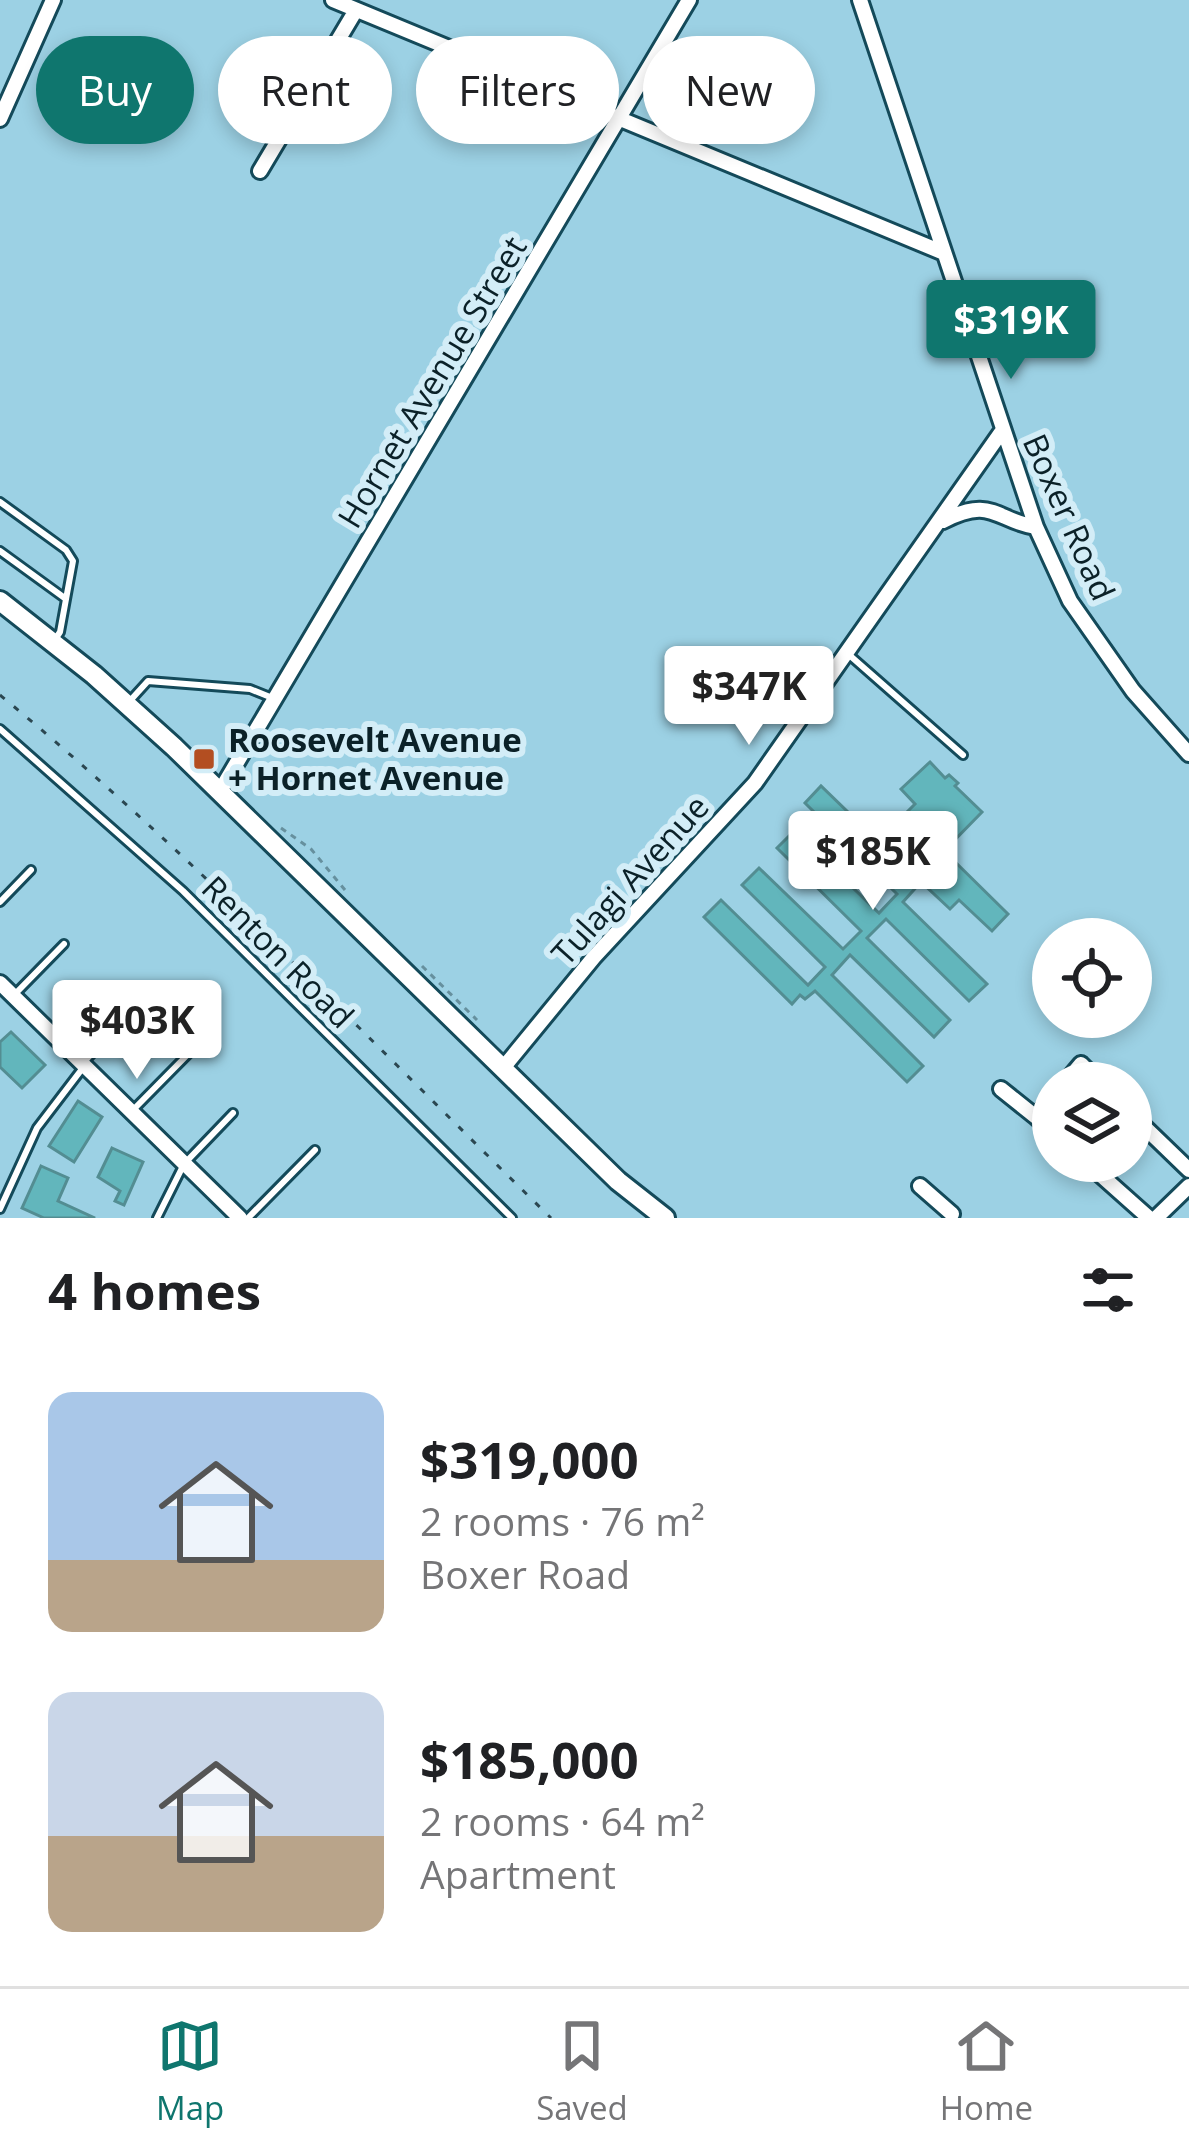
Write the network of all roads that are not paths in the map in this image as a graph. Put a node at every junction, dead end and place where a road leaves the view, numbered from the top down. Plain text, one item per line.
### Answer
1 (52, 0) edge
2 (334, 0) edge
3 (689, 0) edge
4 (860, 0) edge
5 (356, 10) junction
6 (418, 36) edge
7 (0, 119) edge
8 (619, 121) joint
9 (605, 144) edge
10 (260, 171) dead end
11 (944, 253) junction
12 (1002, 431) junction
13 (0, 502) edge
14 (939, 524) junction
15 (1036, 526) junction
16 (0, 551) edge
17 (66, 599) junction
18 (0, 601) edge
19 (53, 641) junction
20 (848, 653) junction
21 (274, 699) junction
22 (127, 704) junction
23 (0, 729) edge
24 (1189, 754) edge
25 (963, 755) dead end
26 (220, 791) junction
27 (32, 870) dead end
28 (0, 902) edge
29 (64, 944) dead end
30 (0, 983) edge
31 (154, 988) dead end
32 (14, 995) junction
33 (202, 1040) dead end
34 (83, 1065) junction
35 (503, 1068) junction
36 (1001, 1089) dead end
37 (132, 1112) junction
38 (233, 1113) dead end
39 (1032, 1114) edge
40 (1152, 1134) edge
41 (315, 1150) dead end
42 (184, 1164) junction
43 (1189, 1170) edge
44 (618, 1181) junction
45 (1110, 1182) edge
46 (920, 1186) dead end
47 (1189, 1186) edge
48 (0, 1209) edge
49 (952, 1217) edge
50 (157, 1218) edge
51 (244, 1218) edge
52 (512, 1218) edge
53 (650, 1218) edge
54 (665, 1218) edge
55 (1152, 1218) edge

1 - 7 street
2 - 5 street
3 - 8 street, Hornet Avenue Street
4 - 11 street, Boxer Road
5 - 6 street
5 - 10 street
8 - 11 street
9 - 21 street, Hornet Avenue Street
11 - 12 street, Boxer Road
12 - 14 street, Tulagi Avenue
12 - 15 street, Boxer Road
13 - 17 lane
14 - 15 street
14 - 20 street, Tulagi Avenue
15 - 24 street, Boxer Road
16 - 17 lane
17 - 19 lane
18 - 19 main road
19 - 22 main road
20 - 25 lane
20 - 35 street, Tulagi Avenue
21 - 22 lane
21 - 26 street, Hornet Avenue Street
22 - 26 main road
23 - 52 lane, Renton Road
26 - 35 main road
27 - 28 lane
29 - 32 lane
30 - 32 street
31 - 34 lane
32 - 34 street
33 - 37 lane
34 - 37 street
34 - 48 lane
35 - 44 main road
36 - 39 street
37 - 42 street
38 - 42 lane
40 - 43 street
41 - 51 lane
42 - 50 lane
42 - 51 street
44 - 53 main road
44 - 54 main road
45 - 55 street
46 - 49 street
47 - 55 street

